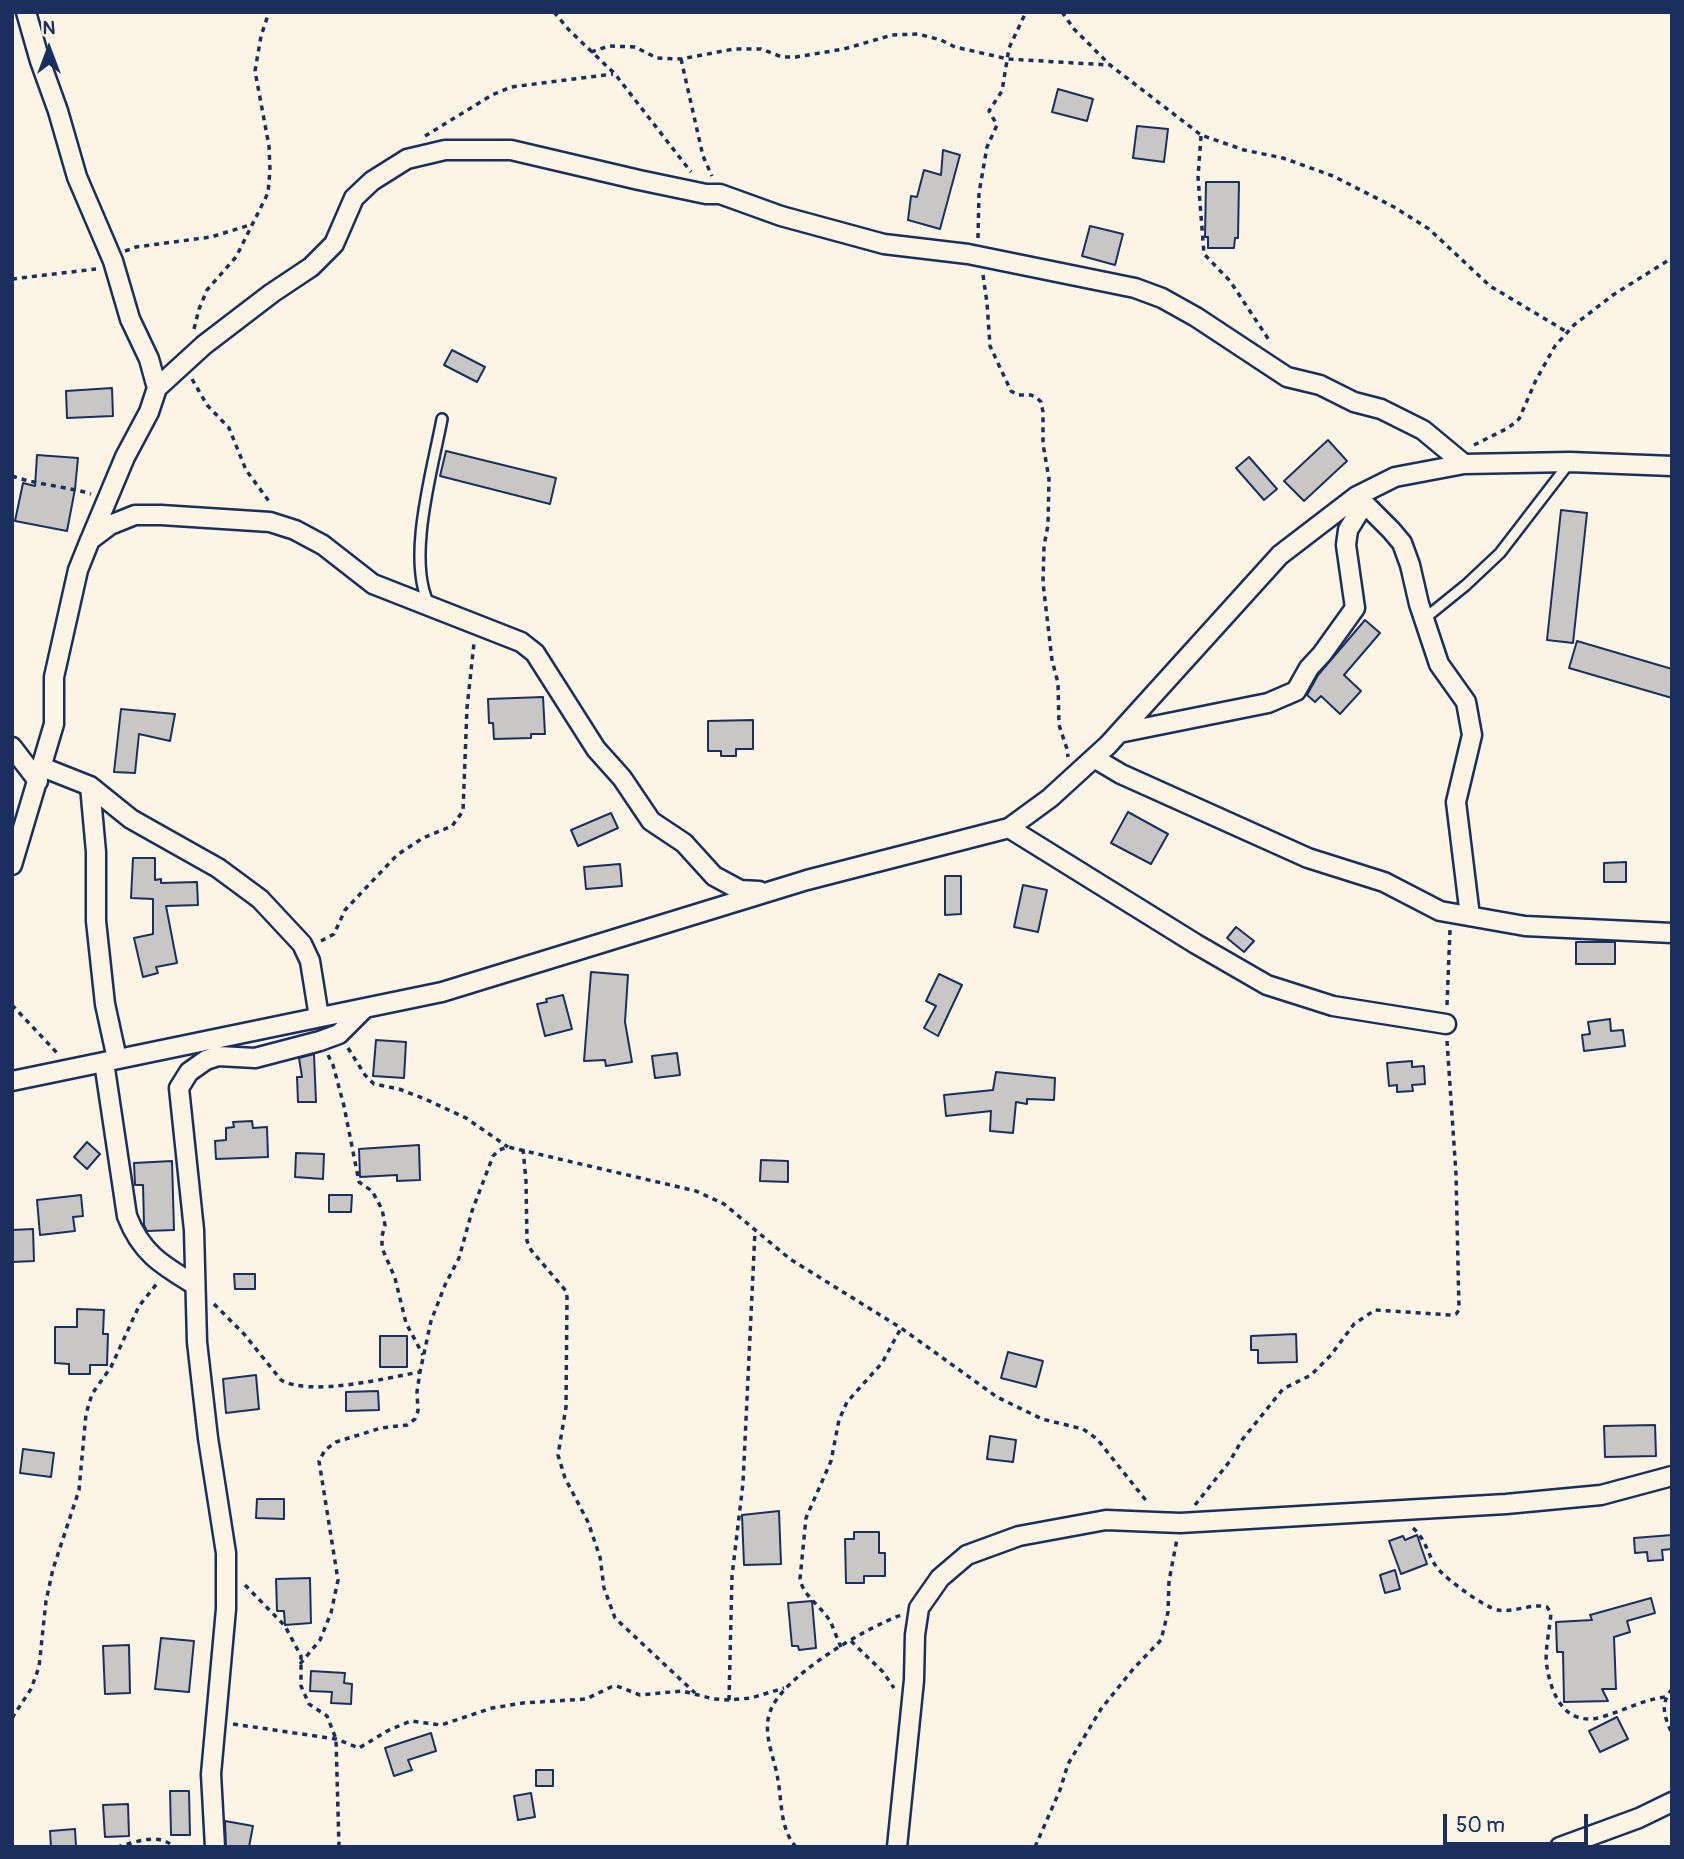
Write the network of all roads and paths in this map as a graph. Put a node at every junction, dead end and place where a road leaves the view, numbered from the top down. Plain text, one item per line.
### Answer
1 (26, 12) edge
2 (269, 12) edge
3 (555, 12) edge
4 (1026, 12) edge
5 (1062, 12) edge
6 (591, 51) junction
7 (681, 59) junction
8 (1008, 59) junction
9 (1110, 65) junction
10 (615, 74) junction
11 (1201, 135) junction
12 (407, 159) junction
13 (713, 194) junction
14 (253, 224) junction
15 (974, 255) junction
16 (1672, 258) edge
17 (114, 264) junction
18 (12, 279) edge
19 (1567, 332) junction
20 (185, 362) junction
21 (1287, 377) junction
22 (157, 388) junction
23 (442, 419) dead end
24 (1458, 460) junction
25 (1570, 462) junction
26 (1672, 466) edge
27 (12, 476) edge
28 (107, 499) junction
29 (1360, 500) junction
30 (289, 528) junction
31 (90, 540) junction
32 (430, 605) junction
33 (1424, 619) junction
34 (475, 623) junction
35 (1119, 733) junction
36 (12, 747) edge
37 (1094, 758) junction
38 (40, 774) junction
39 (1068, 781) junction
40 (90, 786) junction
41 (1009, 828) junction
42 (12, 865) edge
43 (771, 891) junction
44 (1450, 912) junction
45 (1470, 916) junction
46 (1672, 933) edge
47 (310, 961) junction
48 (12, 1005) edge
49 (366, 1007) junction
50 (319, 1017) junction
51 (1446, 1024) junction
52 (339, 1034) junction
53 (320, 1041) junction
54 (111, 1060) junction
55 (71, 1069) junction
56 (12, 1081) edge
57 (508, 1147) junction
58 (523, 1149) junction
59 (755, 1230) junction
60 (170, 1270) junction
61 (195, 1285) junction
62 (901, 1328) junction
63 (424, 1356) junction
64 (420, 1372) junction
65 (1672, 1476) edge
66 (1385, 1510) junction
67 (1171, 1522) junction
68 (226, 1567) junction
69 (919, 1608) junction
70 (851, 1641) junction
71 (841, 1647) junction
72 (300, 1664) junction
73 (784, 1688) junction
74 (1672, 1689) edge
75 (695, 1693) junction
76 (1665, 1697) junction
77 (729, 1700) junction
78 (911, 1709) junction
79 (12, 1718) edge
80 (215, 1719) junction
81 (1672, 1734) edge
82 (335, 1739) junction
83 (1672, 1802) edge
84 (117, 1847) edge
85 (174, 1847) edge
86 (215, 1847) edge
87 (339, 1847) edge
88 (796, 1847) edge
89 (897, 1847) edge
90 (1035, 1847) edge
91 (1560, 1847) edge

1 - 17 street
2 - 14 path
3 - 6 path
4 - 8 path
5 - 9 path
6 - 7 path
6 - 10 path
7 - 8 path
7 - 13 path
8 - 9 path
8 - 15 path
9 - 11 path
10 - 12 path
10 - 13 path
11 - 19 path
11 - 21 path
12 - 13 street
12 - 20 street
13 - 15 street
14 - 17 path
14 - 20 path
15 - 21 street
15 - 39 path
16 - 19 path
17 - 18 path
17 - 22 street
19 - 24 path
20 - 22 street
20 - 30 path
21 - 24 street
22 - 28 street
23 - 32 lane
24 - 25 street
24 - 29 street
25 - 26 street
25 - 33 lane
27 - 28 path
28 - 31 street
29 - 33 street
29 - 35 street
29 - 35 street
30 - 31 street
30 - 32 street
31 - 38 street
32 - 34 street
33 - 45 street
34 - 43 street
34 - 47 path
35 - 37 street
36 - 38 street
37 - 39 street
37 - 44 street
38 - 40 street
38 - 42 street
39 - 41 street
40 - 47 street
40 - 54 street
41 - 43 street
41 - 51 street
43 - 49 street
44 - 45 street
44 - 51 path
45 - 46 street
47 - 50 street
48 - 55 path
49 - 50 street
49 - 52 street
50 - 54 street
51 - 67 path
52 - 53 street
52 - 57 path
53 - 61 street
53 - 63 path
54 - 55 street
54 - 60 street
55 - 56 street
57 - 58 path
57 - 63 path
58 - 59 path
58 - 75 path
59 - 62 path
59 - 77 path
60 - 61 street
60 - 79 path
61 - 64 path
61 - 68 street
62 - 67 path
62 - 71 path
63 - 64 path
64 - 72 path
65 - 66 street
66 - 67 street
66 - 76 path
67 - 69 street
67 - 90 path
68 - 72 path
68 - 80 street
69 - 70 path
69 - 78 street
70 - 71 path
70 - 78 path
71 - 73 path
72 - 82 path
73 - 77 path
73 - 88 path
74 - 76 path
75 - 77 path
75 - 82 path
76 - 81 path
78 - 89 street
80 - 82 path
80 - 86 street
82 - 87 path
83 - 91 street
84 - 85 path

